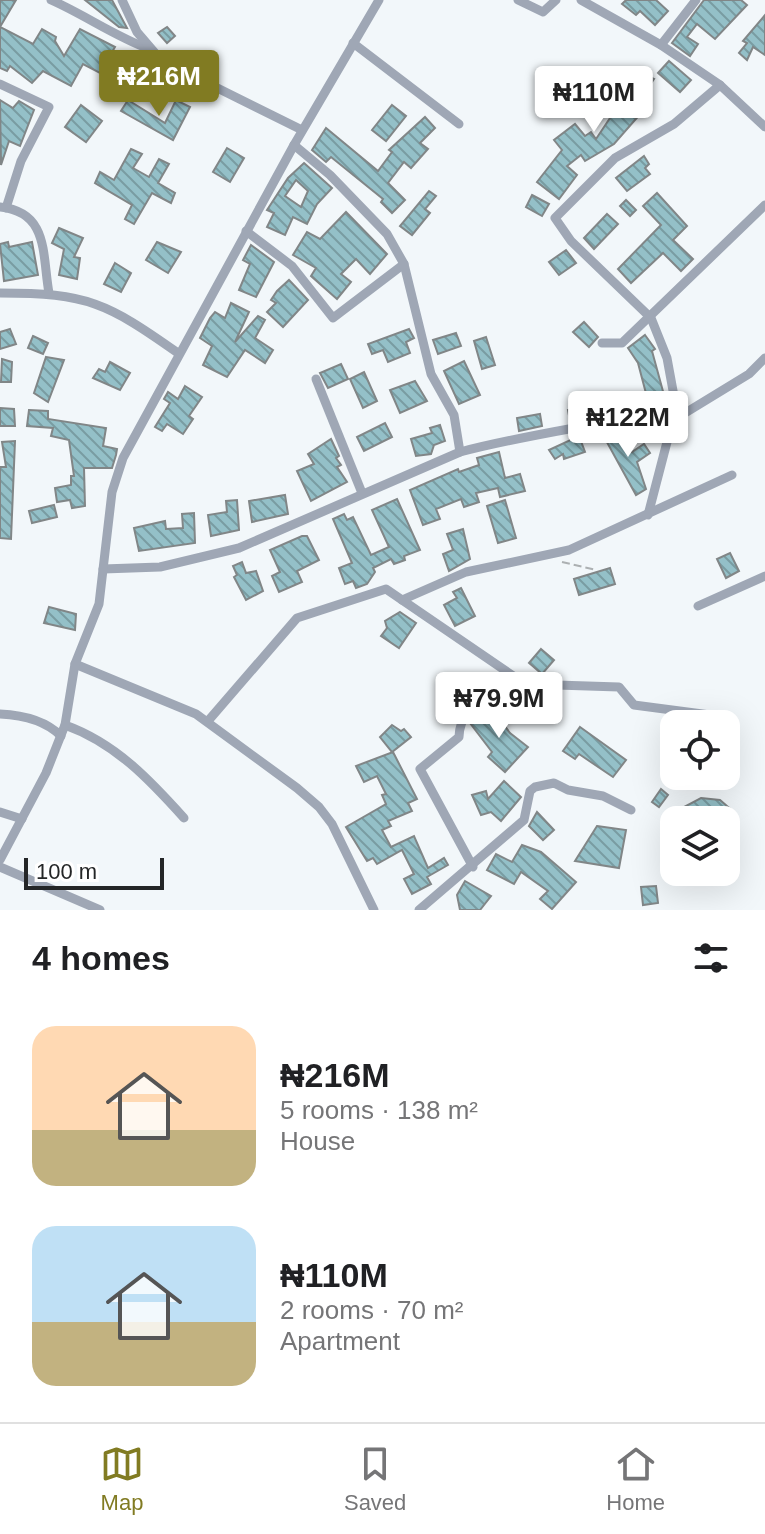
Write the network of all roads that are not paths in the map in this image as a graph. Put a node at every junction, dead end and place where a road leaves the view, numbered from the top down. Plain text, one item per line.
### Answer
1 (51, 0) edge
2 (122, 0) edge
3 (379, 0) edge
4 (518, 0) edge
5 (556, 0) edge
6 (581, 0) edge
7 (696, 0) edge
8 (353, 43) junction
9 (661, 45) junction
10 (149, 49) junction
11 (0, 84) edge
12 (720, 85) junction
13 (459, 124) dead end
14 (765, 127) edge
15 (302, 130) junction
16 (294, 145) junction
17 (765, 205) edge
18 (3, 207) edge
19 (246, 231) junction
20 (404, 264) junction
21 (0, 293) edge
22 (49, 293) junction
23 (651, 318) junction
24 (602, 343) dead end
25 (178, 353) junction
26 (765, 358) edge
27 (316, 379) dead end
28 (676, 407) junction
29 (672, 421) junction
30 (460, 452) junction
31 (732, 475) dead end
32 (362, 493) junction
33 (648, 515) junction
34 (103, 569) junction
35 (765, 576) edge
36 (402, 600) junction
37 (698, 606) dead end
38 (75, 664) junction
39 (518, 679) junction
40 (672, 710) edge
41 (0, 714) edge
42 (208, 721) junction
43 (65, 725) junction
44 (61, 736) junction
45 (631, 810) dead end
46 (0, 812) edge
47 (184, 818) dead end
48 (22, 819) junction
49 (0, 860) edge
50 (0, 867) edge
51 (473, 867) junction
52 (100, 910) edge
53 (374, 910) edge
54 (419, 910) edge

1 - 10 street
2 - 10 street
3 - 8 street
4 - 5 street
6 - 9 street
7 - 9 street
8 - 13 street
8 - 15 street
9 - 12 street
10 - 15 street
11 - 18 street
12 - 14 street
12 - 23 street
15 - 16 street
16 - 19 street
16 - 20 street
17 - 23 street
18 - 22 street
19 - 20 street
19 - 25 street
20 - 30 street
21 - 22 street
22 - 25 street
23 - 24 street
23 - 28 street
25 - 34 street
26 - 29 street
27 - 32 street
28 - 29 street
28 - 30 street
29 - 33 street
30 - 32 street
31 - 33 street
32 - 34 street
33 - 36 street
34 - 38 street
35 - 37 street
36 - 39 street
36 - 42 street
38 - 42 street
38 - 43 street
39 - 40 street
39 - 51 street
41 - 44 street
42 - 53 street
43 - 44 street
43 - 47 street
44 - 48 street
45 - 51 street
46 - 48 street
48 - 49 street
50 - 52 street
51 - 54 street

